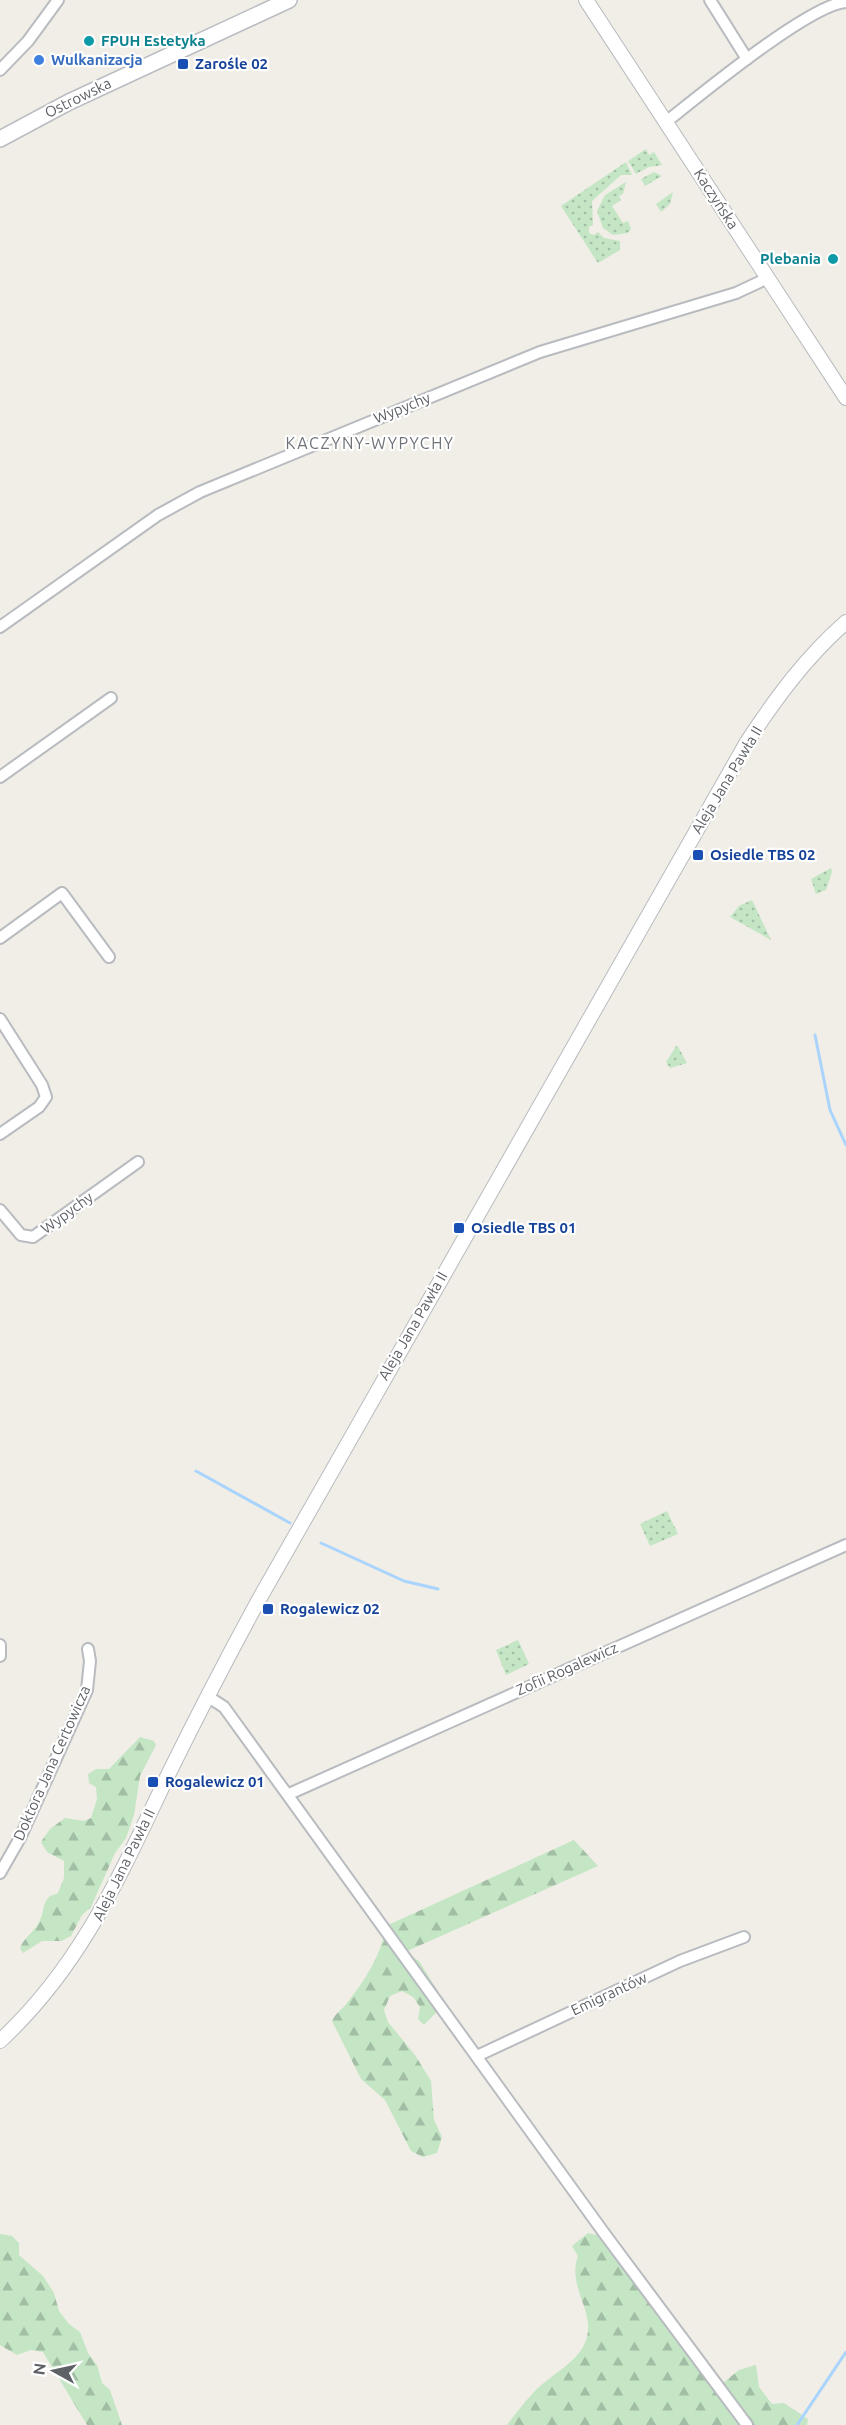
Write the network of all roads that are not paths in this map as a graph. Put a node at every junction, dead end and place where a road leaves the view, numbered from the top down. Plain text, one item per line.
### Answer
1 (58, 0) edge
2 (288, 0) edge
3 (586, 0) edge
4 (710, 0) edge
5 (846, 2) edge
6 (826, 3) edge
7 (747, 59) junction
8 (0, 70) edge
9 (666, 122) junction
10 (0, 139) edge
11 (768, 278) junction
12 (846, 398) edge
13 (846, 622) edge
14 (0, 627) edge
15 (111, 698) dead end
16 (0, 777) edge
17 (0, 938) edge
18 (109, 957) dead end
19 (0, 1019) edge
20 (0, 1134) edge
21 (138, 1162) dead end
22 (0, 1210) edge
23 (846, 1545) edge
24 (0, 1645) edge
25 (88, 1648) dead end
26 (0, 1656) edge
27 (207, 1696) junction
28 (289, 1794) junction
29 (0, 1873) edge
30 (744, 1937) dead end
31 (0, 2041) edge
32 (477, 2056) junction
33 (747, 2425) edge

1 - 8 street
2 - 10 main road, Ostrowska
3 - 9 street, Kaczyńska
4 - 7 street
5 - 6 street
6 - 7 street
7 - 9 street
9 - 11 street, Kaczyńska
11 - 12 street, Kaczyńska
11 - 14 street, Wypychy
13 - 27 street, Aleja Jana Pawła II
15 - 16 street
17 - 18 street
19 - 20 street
21 - 22 street, Wypychy
23 - 28 street, Zofii Rogalewicz
24 - 26 street
25 - 29 street, Doktora Jana Certowicza
27 - 28 street
27 - 31 street, Aleja Jana Pawła II
28 - 32 street
30 - 32 street, Emigrantów
32 - 33 street

